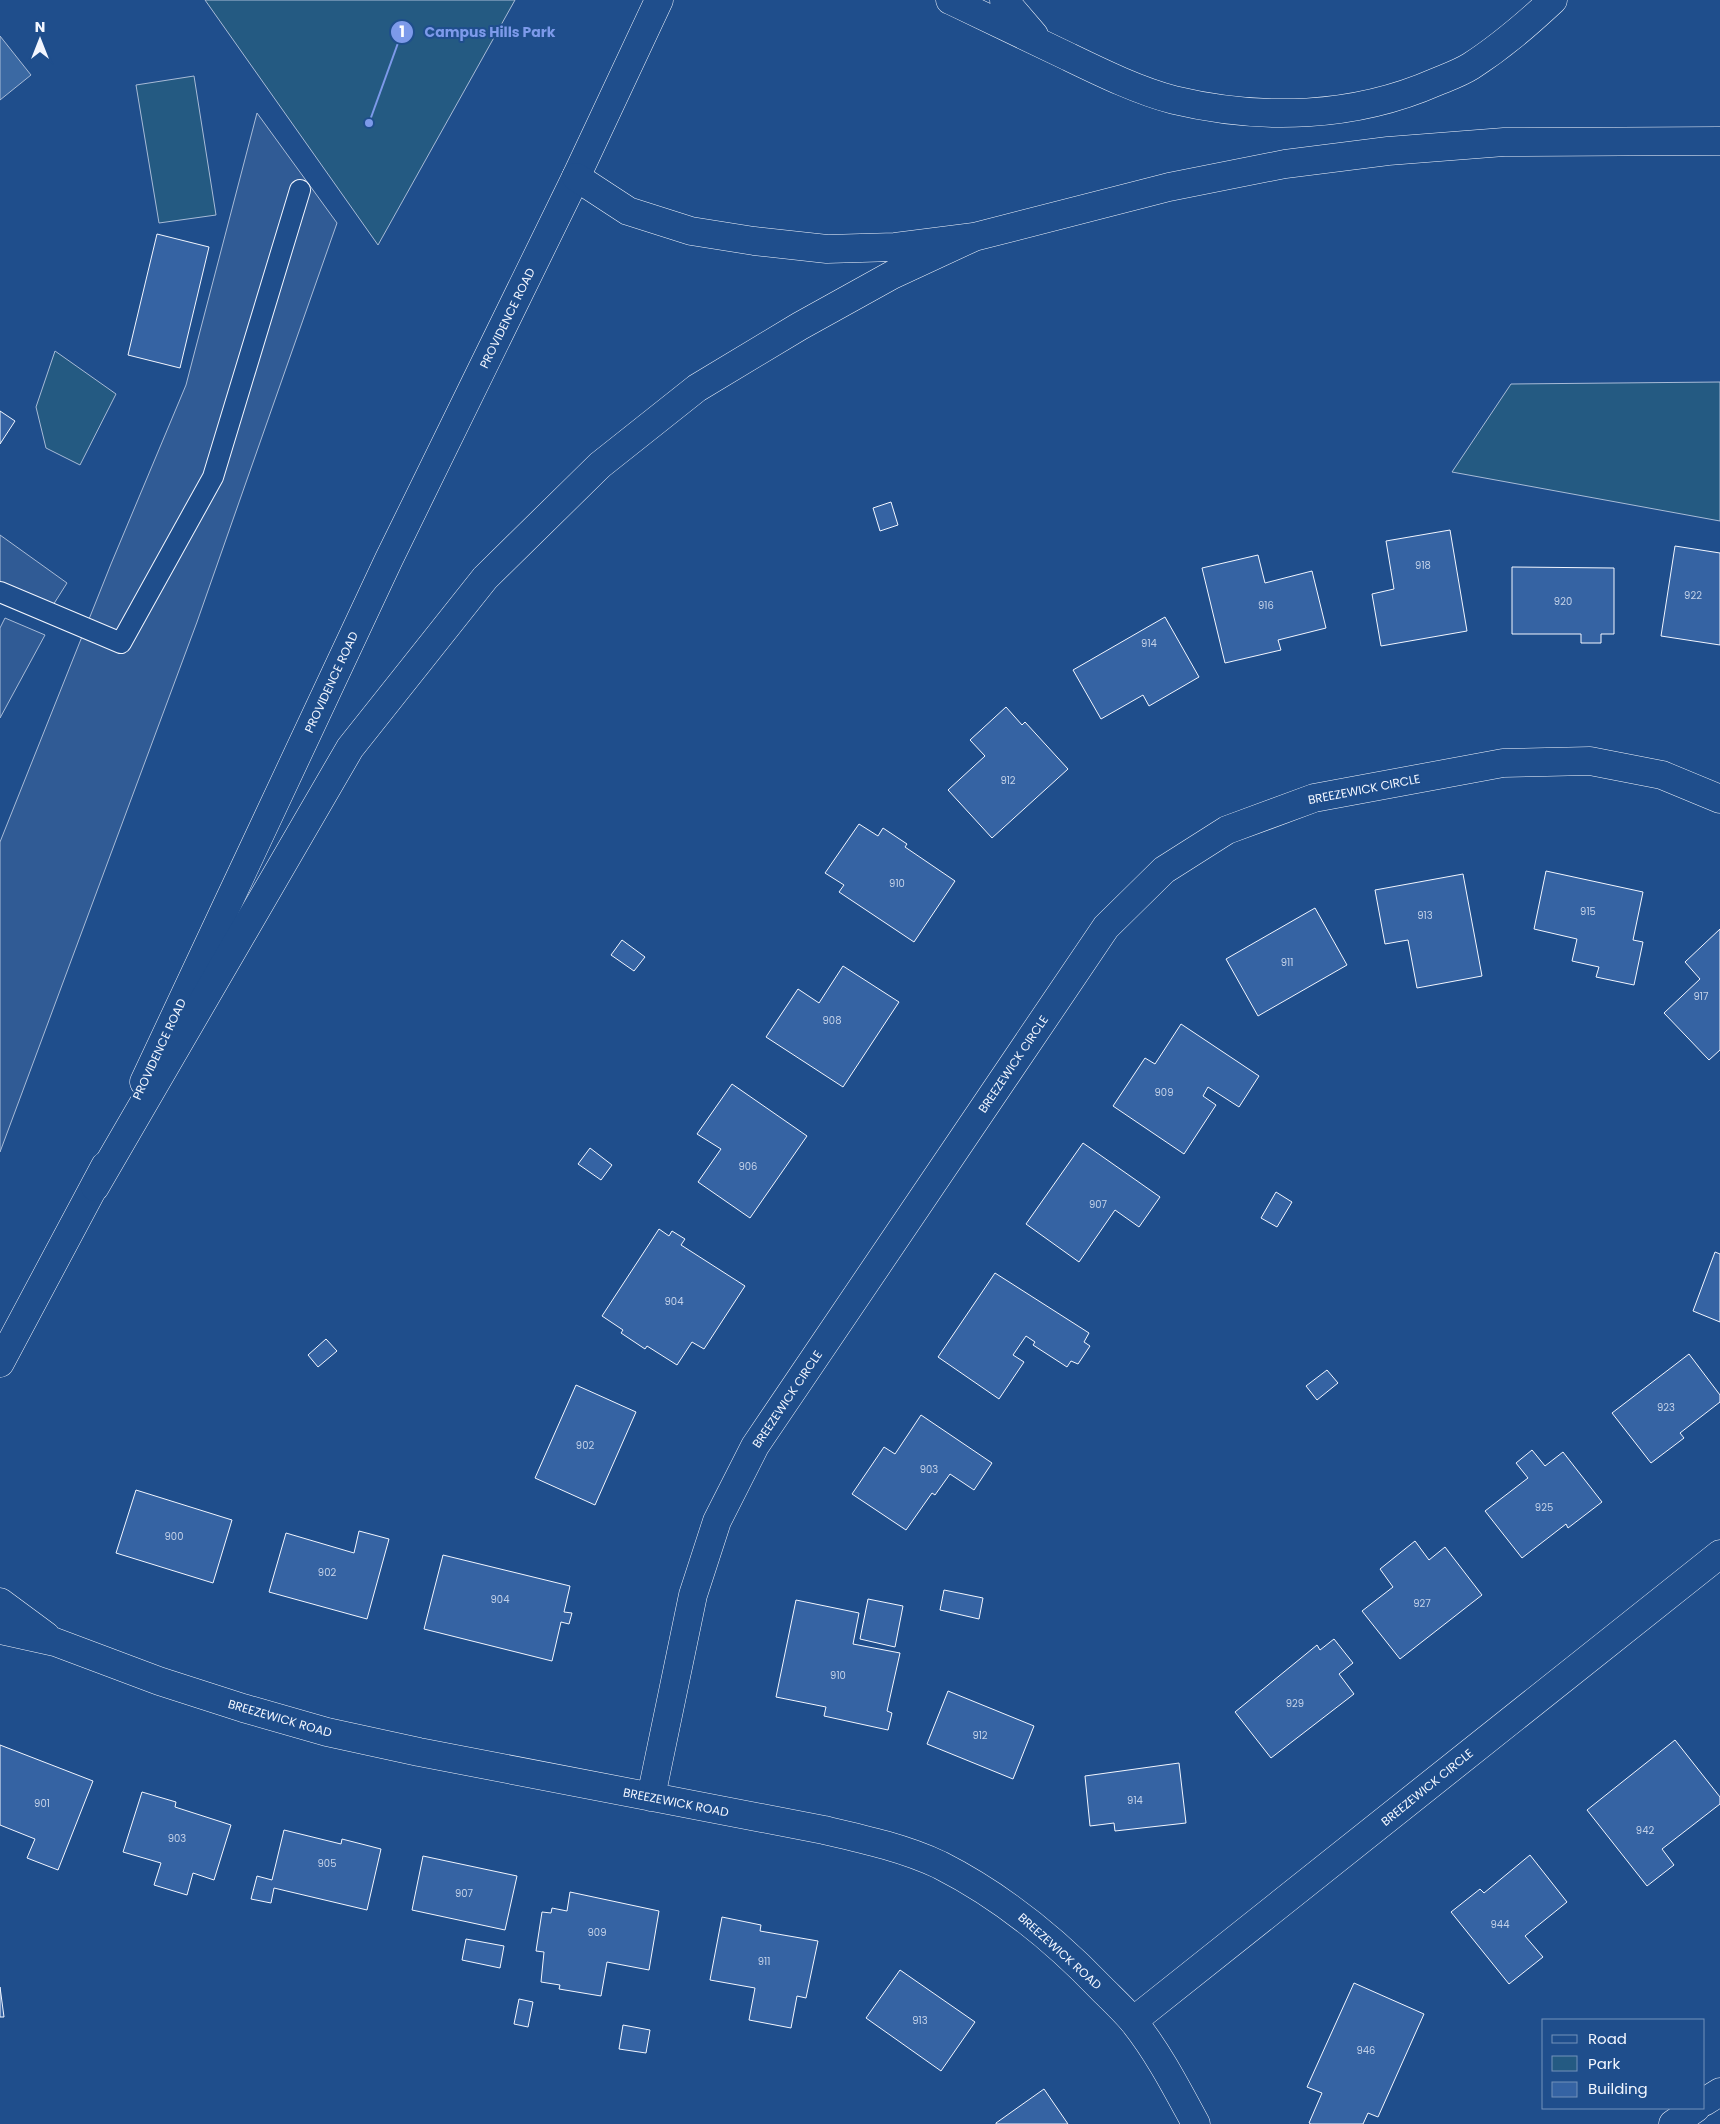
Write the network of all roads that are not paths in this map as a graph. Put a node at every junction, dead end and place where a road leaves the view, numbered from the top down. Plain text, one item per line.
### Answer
1 (659, 0) edge
2 (950, 0) edge
3 (1004, 0) edge
4 (1553, 0) edge
5 (1042, 44) junction
6 (1720, 141) edge
7 (576, 176) junction
8 (300, 190) dead end
9 (974, 237) junction
10 (0, 592) edge
11 (1720, 799) edge
12 (95, 1187) junction
13 (0, 1363) edge
14 (1720, 1554) edge
15 (0, 1602) edge
16 (0, 1630) edge
17 (56, 1642) junction
18 (651, 1797) junction
19 (1133, 2021) junction
20 (1720, 2092) edge
21 (1705, 2101) edge
22 (1695, 2109) edge
23 (1196, 2124) edge
24 (1673, 2124) edge

1 - 7 main road, PROVIDENCE ROAD
2 - 5 main road
3 - 5 main road
4 - 5 main road
6 - 9 main road
7 - 9 main road
7 - 12 main road, PROVIDENCE ROAD
8 - 10 lane
9 - 12 main road
11 - 18 main road, BREEZEWICK CIRCLE
12 - 13 main road, PROVIDENCE ROAD
14 - 19 main road, BREEZEWICK CIRCLE
15 - 17 main road, BREEZEWICK ROAD
16 - 17 main road, BREEZEWICK ROAD
17 - 18 main road, BREEZEWICK ROAD
18 - 19 main road, BREEZEWICK ROAD
19 - 23 main road, BREEZEWICK ROAD
20 - 21 main road
22 - 24 main road

